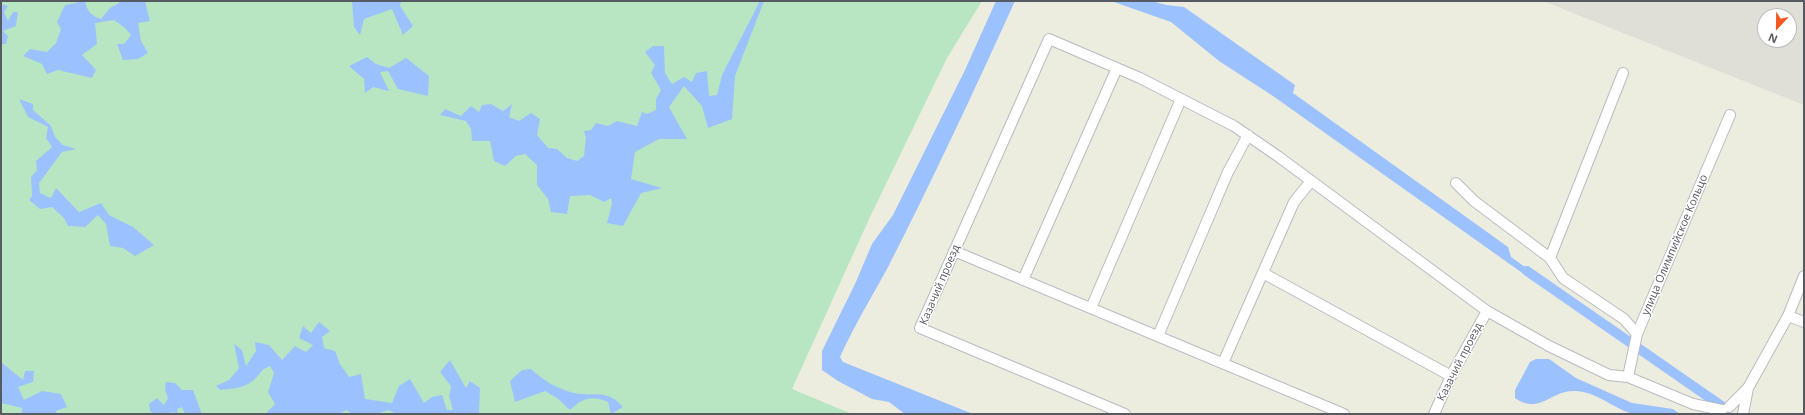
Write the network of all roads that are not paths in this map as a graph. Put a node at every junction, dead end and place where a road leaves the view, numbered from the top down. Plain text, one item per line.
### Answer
1 (1118, 68) junction
2 (1623, 74) dead end
3 (1181, 99) junction
4 (1730, 115) dead end
5 (1248, 135) junction
6 (1311, 180) junction
7 (1456, 183) dead end
8 (954, 251) junction
9 (1550, 258) junction
10 (1263, 272) junction
11 (1804, 276) edge
12 (1023, 280) junction
13 (1091, 308) junction
14 (1486, 311) junction
15 (1788, 316) junction
16 (1804, 322) edge
17 (1637, 334) junction
18 (1158, 336) junction
19 (1223, 363) junction
20 (1451, 376) junction
21 (1628, 377) junction
22 (1748, 388) junction
23 (1692, 404) junction
24 (1723, 410) edge
25 (1125, 414) edge
26 (1344, 414) edge
27 (1434, 414) edge
28 (1700, 414) edge
29 (1743, 414) edge

1 - 3 street
1 - 8 street, Казачий проезд
1 - 12 street
2 - 9 street
3 - 5 street
3 - 13 street
4 - 17 street, улица Олимпийское Кольцо
5 - 6 street
5 - 18 street
6 - 10 street
6 - 14 street
7 - 9 street
8 - 12 street
8 - 25 street, Казачий проезд
9 - 17 street
10 - 19 street
10 - 20 street
11 - 15 street
12 - 13 street
13 - 18 street
14 - 20 street, Казачий проезд
14 - 21 street
15 - 16 street
15 - 22 street
17 - 21 street, улица Олимпийское Кольцо
18 - 19 street
19 - 26 street
20 - 27 street, Казачий проезд
21 - 23 street
22 - 24 street
22 - 29 street
23 - 24 street
23 - 28 street
24 - 29 street

